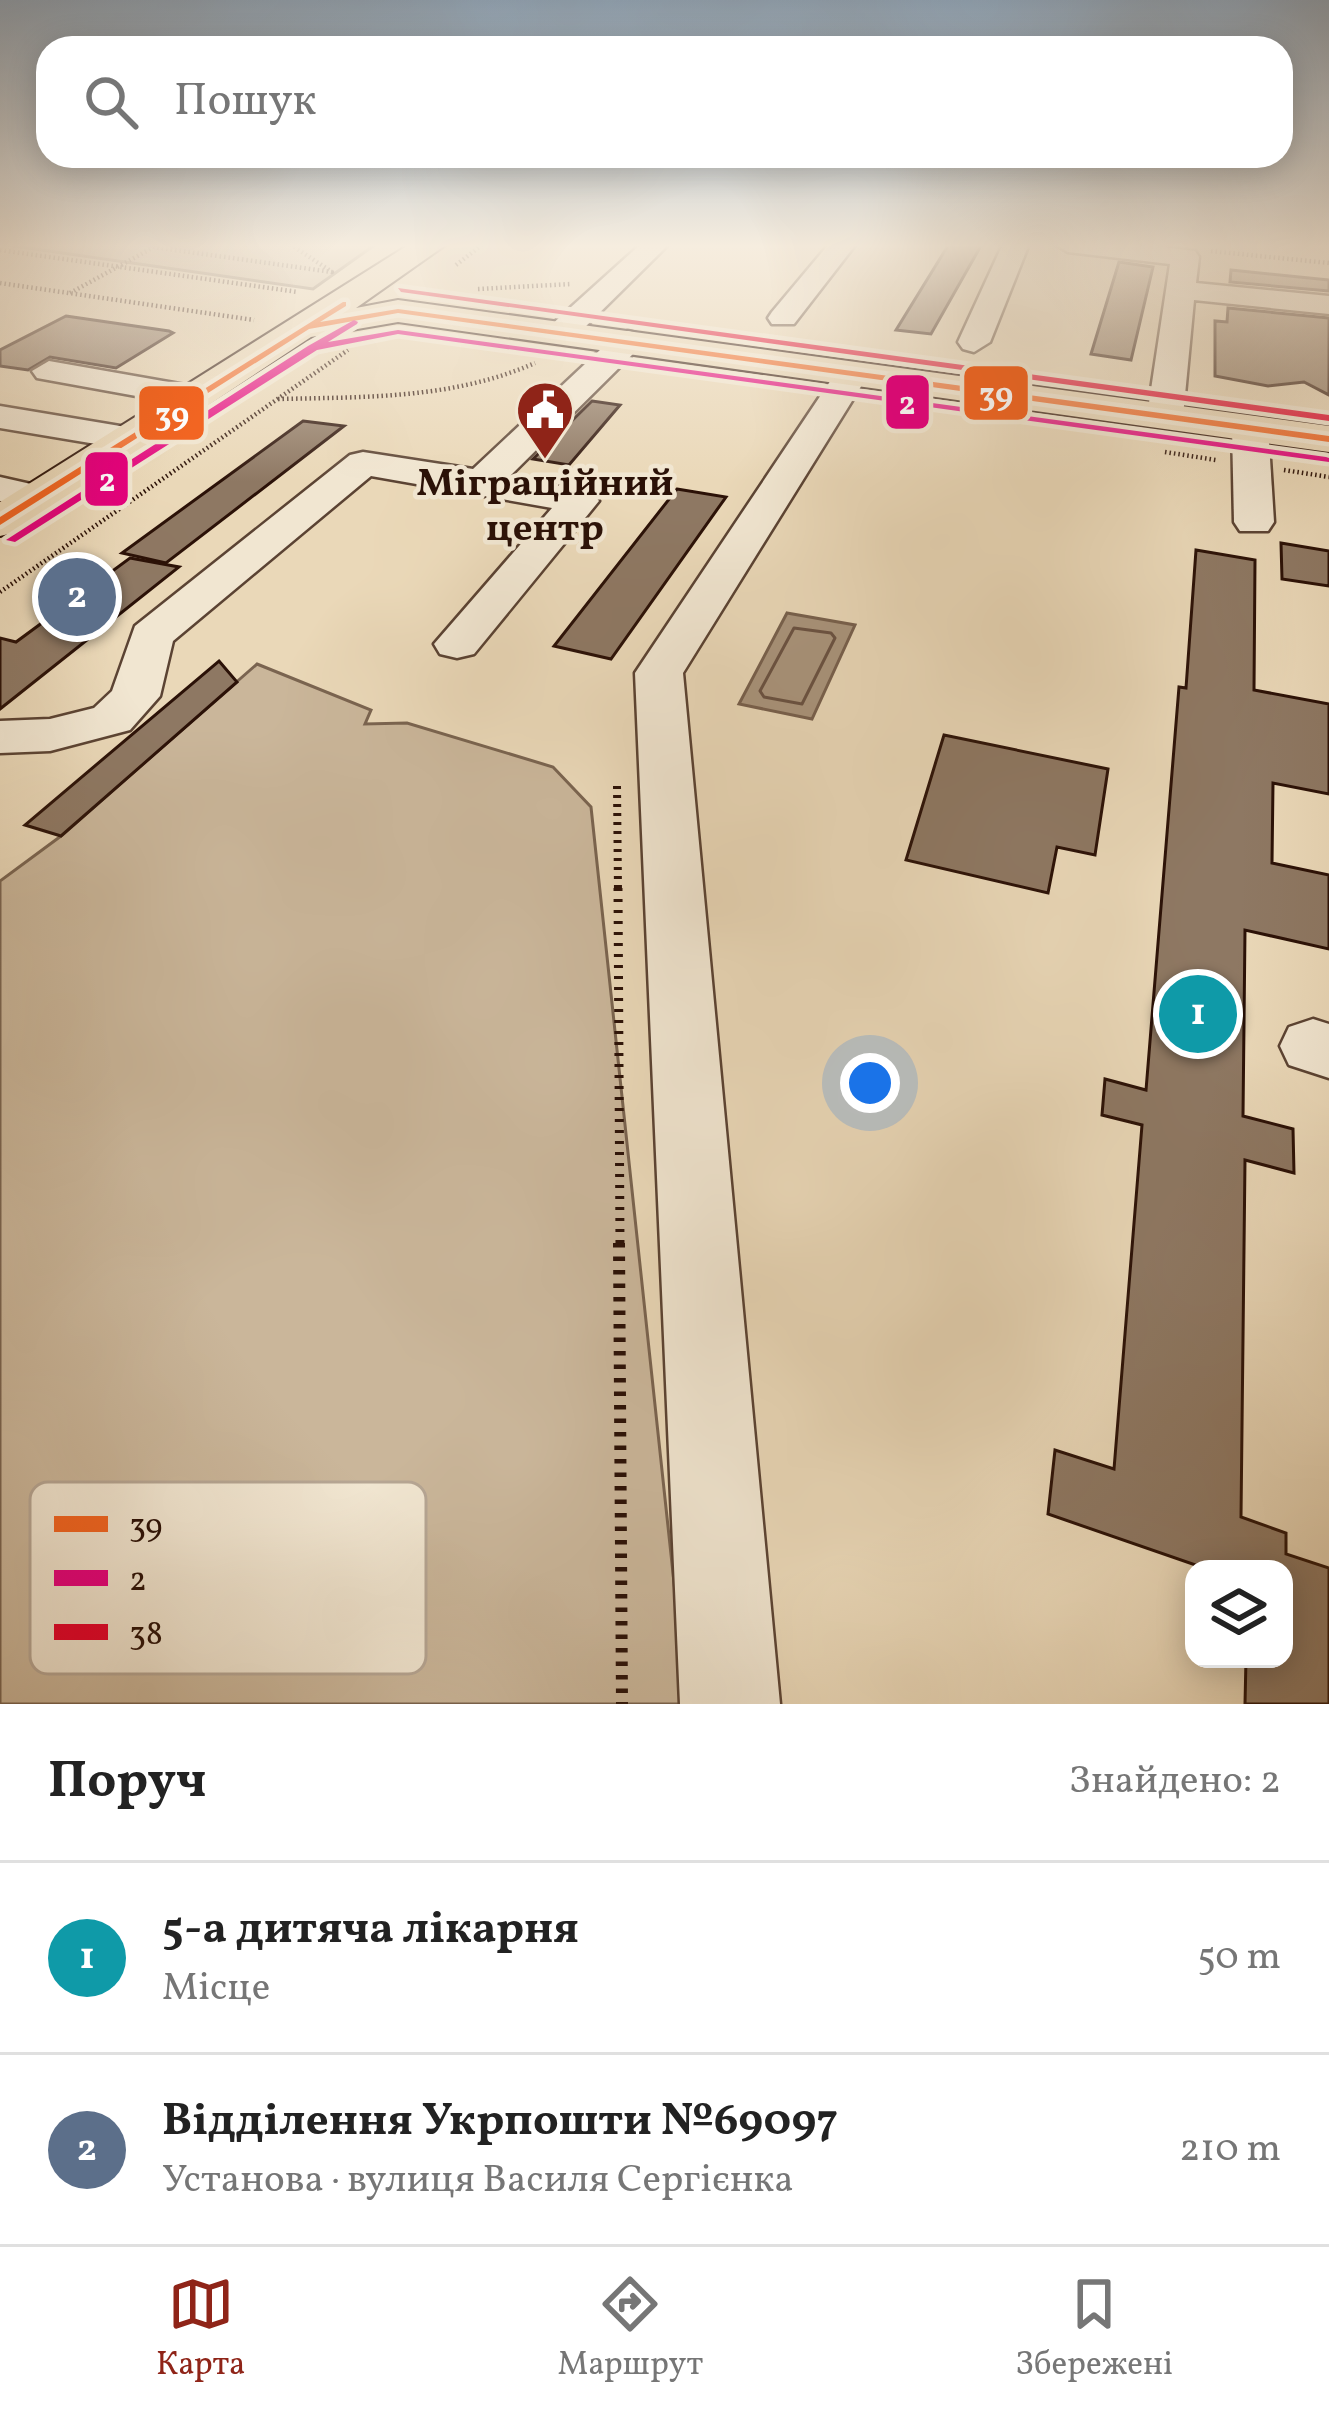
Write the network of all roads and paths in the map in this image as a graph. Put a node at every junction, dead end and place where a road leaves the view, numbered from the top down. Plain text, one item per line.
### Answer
1 (286, 324) edge
2 (518, 324) edge
3 (570, 324) edge
4 (982, 324) edge
5 (1177, 324) edge
6 (561, 332) junction
7 (365, 338) dead end
8 (628, 341) junction
9 (974, 342) dead end
10 (158, 360) dead end
11 (535, 363) dead end
12 (49, 371) dead end
13 (853, 372) junction
14 (119, 383) junction
15 (196, 397) junction
16 (277, 400) junction
17 (1165, 416) junction
18 (0, 417) edge
19 (1250, 428) junction
20 (132, 439) junction
21 (1329, 439) edge
22 (482, 482) junction
23 (19, 493) edge
24 (0, 522) edge
25 (1254, 522) dead end
26 (0, 592) edge
27 (457, 644) dead end
28 (0, 737) edge
29 (617, 782) dead end
30 (622, 1704) edge
31 (730, 1704) edge

1 - 15 main road
2 - 6 main road
3 - 6 lane
4 - 9 lane
5 - 17 lane
6 - 8 main road
7 - 16 path
8 - 13 main road
8 - 22 lane
10 - 14 lane
11 - 16 path
12 - 14 lane
13 - 17 main road
13 - 31 lane
14 - 15 lane
15 - 20 main road
16 - 26 path
17 - 19 main road
18 - 20 lane
19 - 21 main road
19 - 25 lane
20 - 23 main road
22 - 27 lane
22 - 28 lane
23 - 24 main road
29 - 30 path

